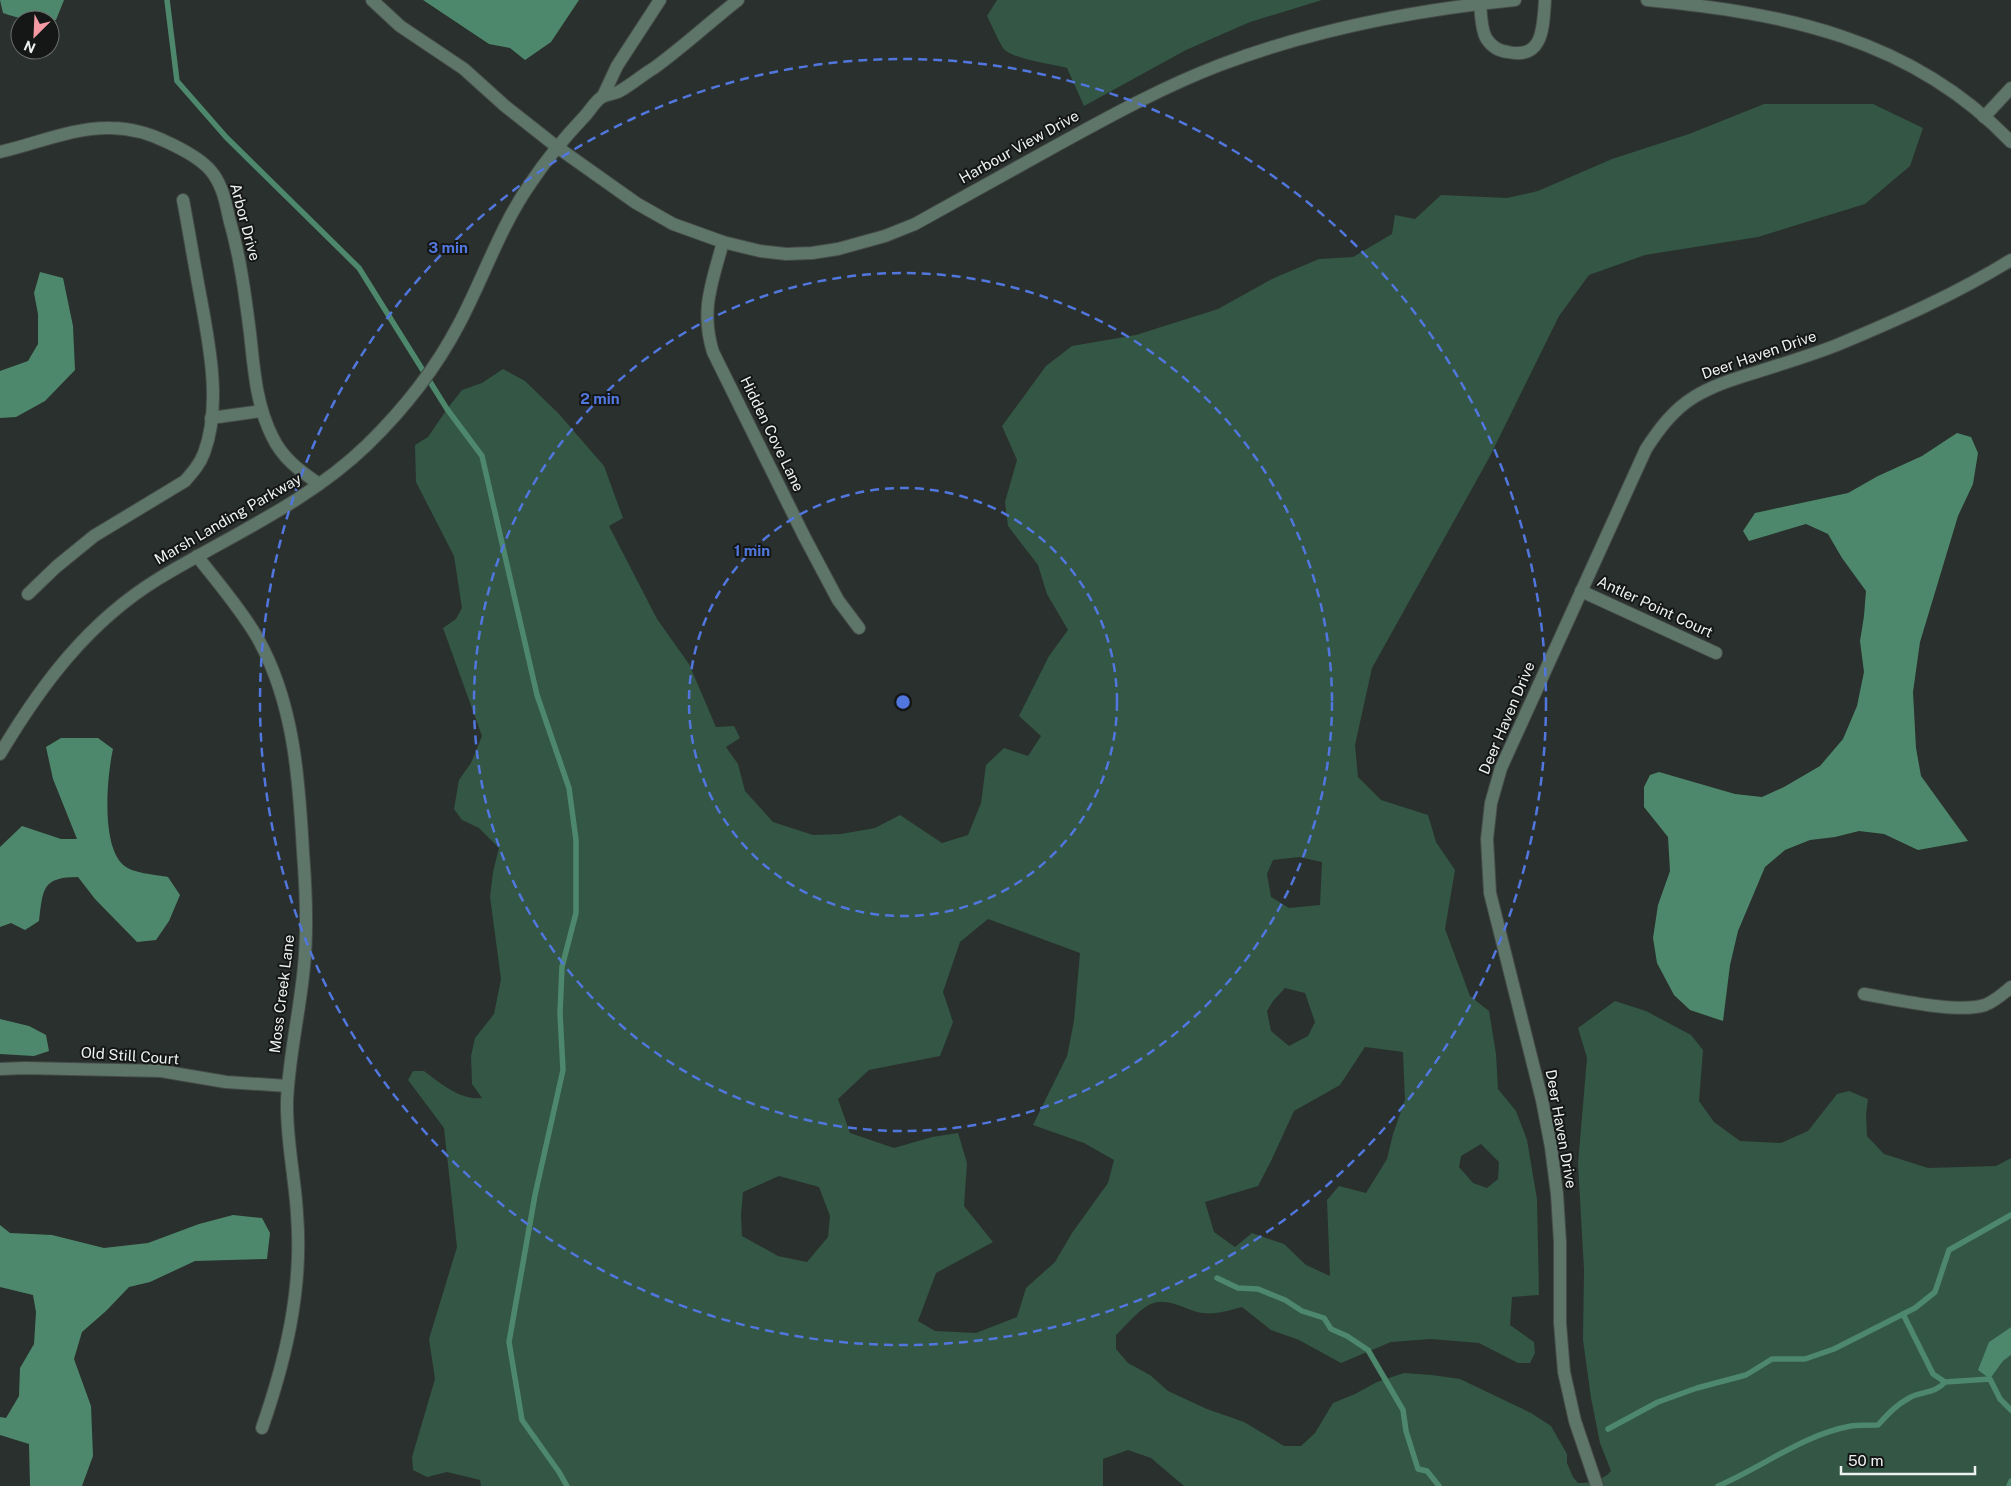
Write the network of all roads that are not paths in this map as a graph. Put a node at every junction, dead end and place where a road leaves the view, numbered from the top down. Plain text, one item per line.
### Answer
1 (372, 0) edge
2 (660, 0) edge
3 (738, 0) edge
4 (1515, 0) edge
5 (1545, 0) edge
6 (1647, 0) edge
7 (1480, 3) junction
8 (2011, 88) edge
9 (603, 96) junction
10 (1984, 117) junction
11 (2011, 142) edge
12 (557, 147) junction
13 (0, 152) edge
14 (183, 200) dead end
15 (723, 242) junction
16 (2011, 260) edge
17 (261, 411) junction
18 (211, 418) junction
19 (319, 484) junction
20 (197, 556) junction
21 (1581, 591) junction
22 (28, 594) dead end
23 (859, 628) dead end
24 (1716, 653) dead end
25 (0, 754) edge
26 (2011, 987) edge
27 (1864, 994) dead end
28 (0, 1069) edge
29 (288, 1086) junction
30 (262, 1428) dead end
31 (1595, 1481) edge

1 - 12 street, Harbour View Drive
2 - 9 street
3 - 9 street, Marsh Landing Parkway
4 - 7 street, Harbour View Drive
5 - 7 street
6 - 10 street
7 - 15 street, Harbour View Drive
8 - 10 street
9 - 12 street, Marsh Landing Parkway
10 - 11 street
12 - 15 street, Harbour View Drive
12 - 19 street, Marsh Landing Parkway
13 - 17 street, Arbor Drive
14 - 18 street
15 - 23 street, Hidden Cove Lane
16 - 21 street, Deer Haven Drive
17 - 18 street
17 - 19 street, Arbor Drive
18 - 22 street
19 - 20 street, Marsh Landing Parkway
20 - 25 street, Marsh Landing Parkway
20 - 29 street, Moss Creek Lane
21 - 24 street, Antler Point Court
21 - 31 street, Deer Haven Drive
26 - 27 street
28 - 29 street, Old Still Court
29 - 30 street, Moss Creek Lane

